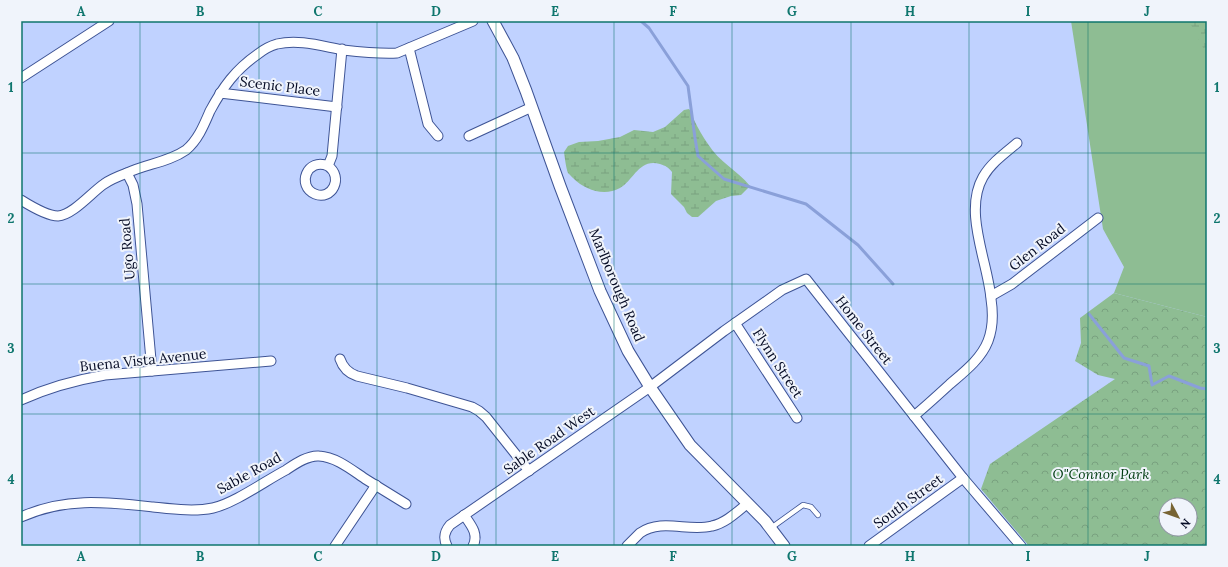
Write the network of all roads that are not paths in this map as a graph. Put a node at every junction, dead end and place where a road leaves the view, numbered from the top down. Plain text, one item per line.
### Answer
1 (109, 21) edge
2 (473, 21) edge
3 (493, 21) edge
4 (409, 48) junction
5 (342, 49) junction
6 (21, 78) edge
7 (220, 93) junction
8 (337, 107) junction
9 (532, 107) junction
10 (438, 136) dead end
11 (469, 136) dead end
12 (1017, 143) dead end
13 (328, 166) dead end
14 (127, 173) junction
15 (21, 200) edge
16 (1098, 218) dead end
17 (991, 296) junction
18 (735, 323) junction
19 (340, 359) dead end
20 (272, 361) dead end
21 (152, 371) junction
22 (650, 387) junction
23 (21, 400) edge
24 (914, 416) junction
25 (797, 418) dead end
26 (529, 472) junction
27 (963, 478) junction
28 (376, 485) junction
29 (748, 503) junction
30 (406, 504) dead end
31 (818, 515) dead end
32 (464, 516) junction
33 (21, 517) edge
34 (771, 528) junction
35 (335, 546) edge
36 (447, 546) edge
37 (473, 546) edge
38 (627, 546) edge
39 (784, 546) edge
40 (868, 546) edge
41 (1021, 546) edge

1 - 6 street
2 - 4 street
3 - 9 street, Marlborough Road
4 - 5 street
4 - 10 street
5 - 7 street
5 - 8 street
7 - 8 street, Scenic Place
7 - 14 street
8 - 13 street
9 - 11 street
9 - 22 street, Marlborough Road
12 - 17 street
14 - 15 street
14 - 21 street, Ugo Road
16 - 17 street, Glen Road
17 - 24 street
18 - 22 street, Home Street
18 - 24 street, Home Street
18 - 25 street, Flynn Street
19 - 26 street
20 - 21 street, Buena Vista Avenue
21 - 23 street, Buena Vista Avenue
22 - 26 street, Sable Road West
22 - 29 street, Marlborough Road
24 - 27 street, Home Street
26 - 32 street, Sable Road West
27 - 40 street, South Street
27 - 41 street, Home Street
28 - 30 street, Sable Road
28 - 33 street, Sable Road
28 - 35 street
29 - 34 street, Marlborough Road
29 - 38 street
31 - 34 lane
32 - 36 street, Sable Road West
32 - 37 street
34 - 39 street, Marlborough Road

